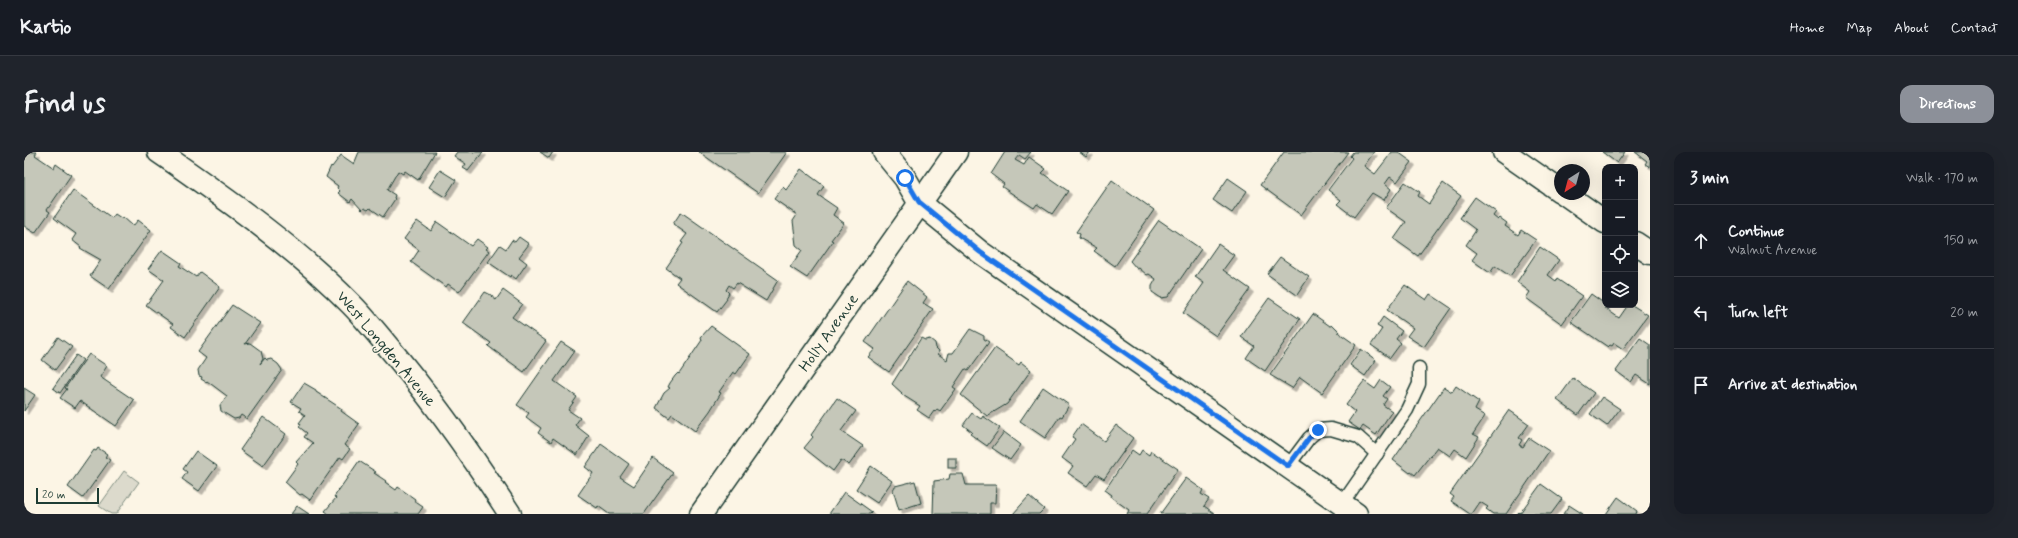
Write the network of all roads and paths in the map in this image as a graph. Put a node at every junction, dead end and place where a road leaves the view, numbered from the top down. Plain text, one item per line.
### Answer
1 (159, 152) edge
2 (884, 152) edge
3 (956, 152) edge
4 (1504, 152) edge
5 (1554, 187) edge
6 (1574, 200) edge
7 (919, 202) junction
8 (1602, 220) edge
9 (1638, 245) edge
10 (1650, 253) edge
11 (1420, 368) dead end
12 (1377, 454) junction
13 (1288, 466) junction
14 (1349, 509) edge
15 (510, 514) edge
16 (701, 514) edge

1 - 15 street, West Longden Avenue
2 - 7 street
3 - 7 street, Holly Avenue
4 - 5 street
6 - 8 street
7 - 13 street
7 - 16 street, Holly Avenue
9 - 10 street
11 - 12 lane
12 - 13 lane
12 - 14 lane
13 - 14 street

